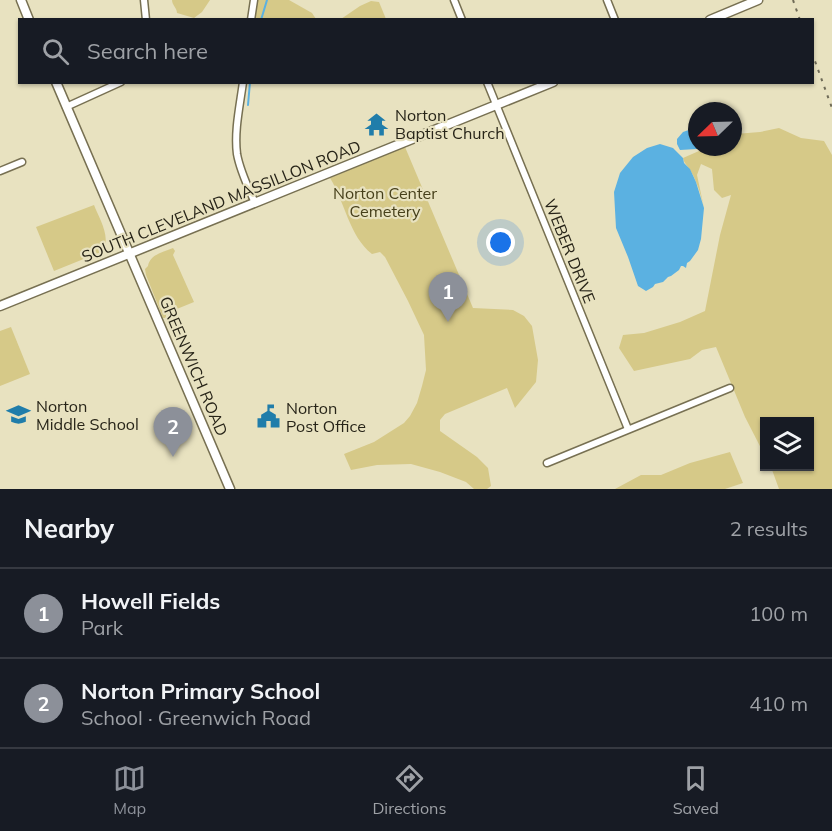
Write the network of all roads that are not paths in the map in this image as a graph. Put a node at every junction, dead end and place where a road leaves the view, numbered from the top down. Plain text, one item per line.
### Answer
1 (21, 0) edge
2 (144, 0) edge
3 (254, 0) edge
4 (454, 0) edge
5 (607, 0) edge
6 (758, 0) edge
7 (28, 18) edge
8 (146, 18) edge
9 (251, 18) edge
10 (461, 18) edge
11 (614, 18) edge
12 (715, 18) edge
13 (57, 84) edge
14 (116, 84) edge
15 (243, 84) edge
16 (488, 84) edge
17 (548, 84) edge
18 (496, 105) junction
19 (66, 106) junction
20 (22, 162) dead end
21 (0, 171) edge
22 (255, 203) junction
23 (130, 254) junction
24 (0, 306) edge
25 (730, 388) dead end
26 (628, 429) junction
27 (547, 463) dead end
28 (230, 489) edge

1 - 7 main road
2 - 8 street
3 - 9 street
4 - 10 street
5 - 11 street
6 - 12 main road
13 - 19 main road, GREENWICH ROAD
14 - 19 street
15 - 22 street
16 - 18 street, WEBER DRIVE
17 - 18 main road, SOUTH CLEVELAND MASSILLON ROAD
18 - 22 main road, SOUTH CLEVELAND MASSILLON ROAD
18 - 26 street, WEBER DRIVE
19 - 23 main road, GREENWICH ROAD
20 - 21 street
22 - 23 main road, SOUTH CLEVELAND MASSILLON ROAD
23 - 24 main road, SOUTH CLEVELAND MASSILLON ROAD
23 - 28 main road, GREENWICH ROAD
25 - 26 street
26 - 27 street

